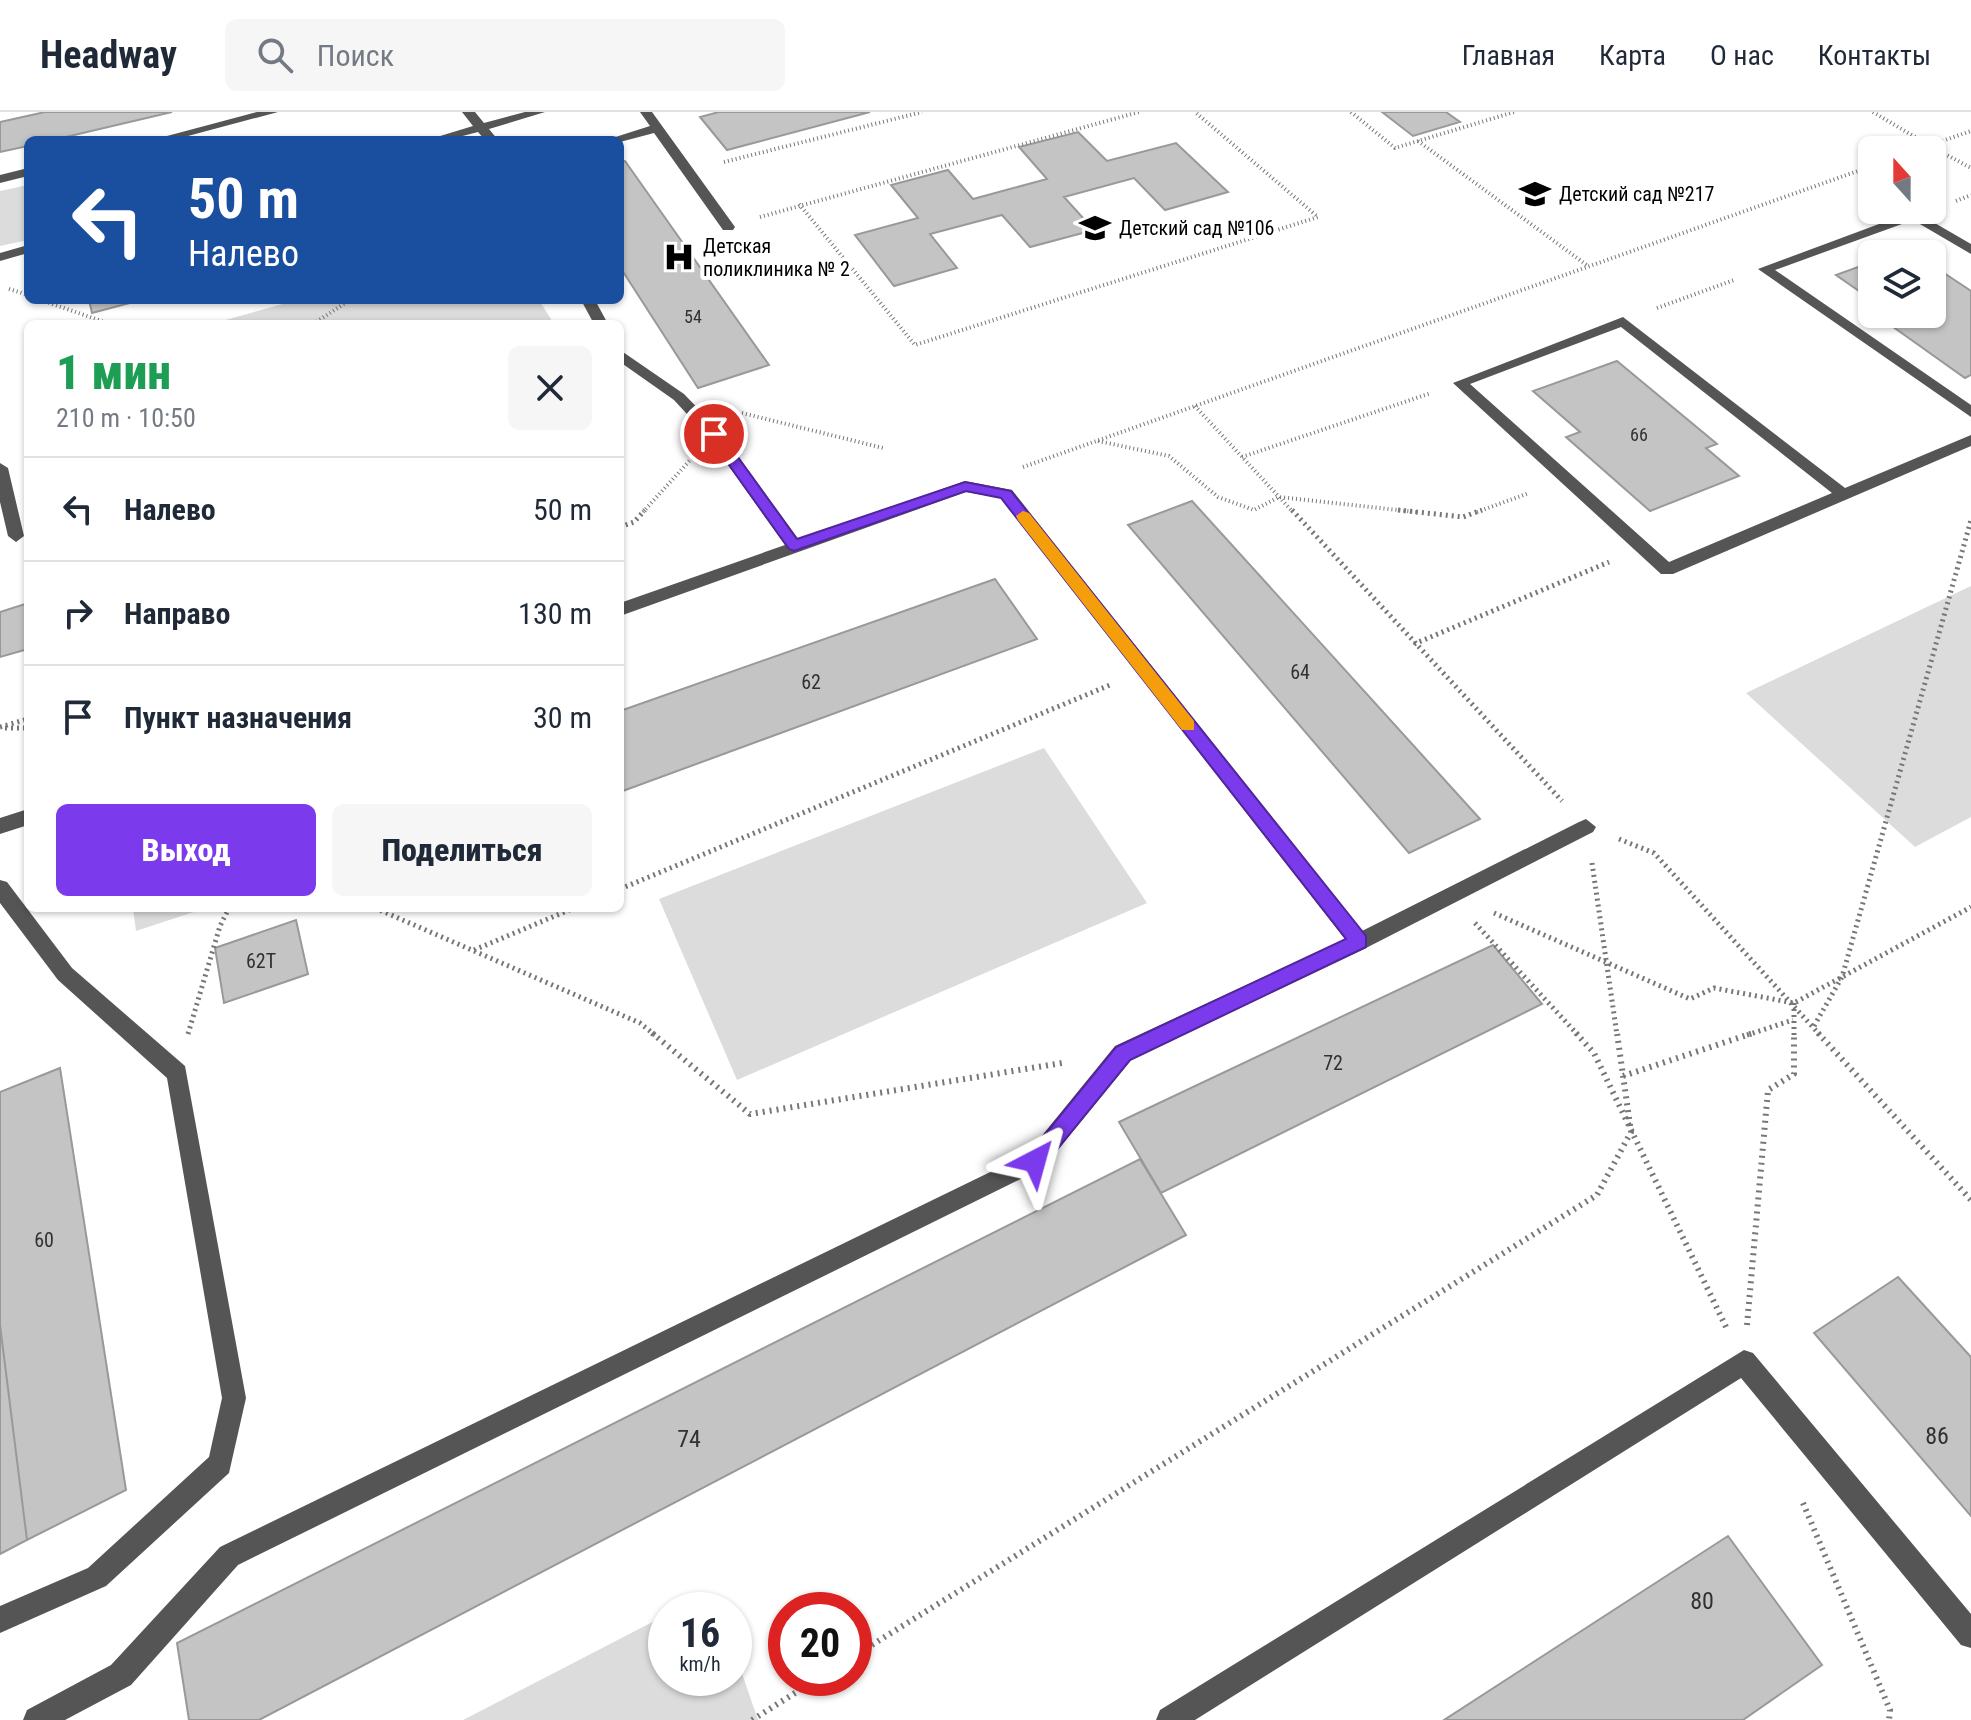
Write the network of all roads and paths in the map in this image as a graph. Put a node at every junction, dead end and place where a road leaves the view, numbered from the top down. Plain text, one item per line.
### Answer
1 (272, 112) edge
2 (468, 112) edge
3 (539, 112) edge
4 (646, 112) edge
5 (922, 112) edge
6 (1139, 112) edge
7 (1195, 112) edge
8 (1351, 112) edge
9 (1514, 112) edge
10 (1873, 112) edge
11 (483, 127) junction
12 (657, 128) junction
13 (1971, 131) edge
14 (174, 136) edge
15 (448, 136) edge
16 (489, 136) edge
17 (1913, 136) edge
18 (624, 137) edge
19 (1946, 140) edge
20 (1418, 141) junction
21 (1946, 155) edge
22 (1971, 168) edge
23 (688, 171) junction
24 (1858, 171) edge
25 (24, 173) edge
26 (0, 179) edge
27 (799, 204) junction
28 (728, 227) joint
29 (24, 250) edge
30 (1971, 250) edge
31 (0, 257) edge
32 (1589, 266) junction
33 (1765, 269) junction
34 (52, 304) edge
35 (344, 304) edge
36 (98, 320) edge
37 (319, 320) edge
38 (1623, 321) junction
39 (624, 358) edge
40 (1460, 383) junction
41 (679, 397) junction
42 (1195, 406) junction
43 (1971, 412) edge
44 (714, 434) junction
45 (1971, 440) edge
46 (1096, 441) junction
47 (883, 448) dead end
48 (1242, 457) junction
49 (0, 468) edge
50 (1567, 479) junction
51 (965, 486) junction
52 (1844, 495) junction
53 (1279, 497) junction
54 (1971, 520) edge
55 (624, 526) edge
56 (15, 537) edge
57 (794, 545) junction
58 (1643, 548) junction
59 (624, 609) edge
60 (1414, 644) junction
61 (1145, 671) junction
62 (24, 720) edge
63 (0, 728) edge
64 (24, 728) edge
65 (24, 818) edge
66 (0, 826) edge
67 (1586, 827) junction
68 (624, 887) edge
69 (0, 888) edge
70 (1449, 894) junction
71 (1971, 907) edge
72 (227, 912) edge
73 (384, 912) edge
74 (564, 912) edge
75 (1359, 942) junction
76 (473, 950) junction
77 (1608, 964) junction
78 (1842, 977) junction
79 (1794, 1003) junction
80 (1794, 1020) junction
81 (1814, 1026) junction
82 (1123, 1053) junction
83 (177, 1073) junction
84 (1623, 1076) junction
85 (1631, 1132) junction
86 (1971, 1200) edge
87 (1744, 1362) junction
88 (1799, 1492) dead end
89 (0, 1620) edge
90 (1971, 1635) edge
91 (872, 1645) edge
92 (790, 1696) edge
93 (37, 1720) edge
94 (752, 1720) edge
95 (1170, 1720) edge
96 (1889, 1720) edge

1 - 14 lane
2 - 11 lane
3 - 11 lane
4 - 12 lane
5 - 23 path
6 - 27 path
7 - 27 path
8 - 20 path
9 - 20 path
10 - 17 path
11 - 15 lane
11 - 16 lane
12 - 18 lane
12 - 23 lane
13 - 19 path
20 - 32 path
21 - 22 path
23 - 28 lane
24 - 32 path
25 - 26 lane
27 - 28 path
29 - 31 lane
30 - 33 lane
32 - 42 path
33 - 38 path
33 - 43 lane
34 - 36 path
35 - 37 path
38 - 40 lane
38 - 52 lane
39 - 41 lane
40 - 48 path
40 - 50 lane
41 - 44 lane
41 - 47 path
42 - 46 path
42 - 48 path
44 - 55 path
44 - 57 lane
45 - 52 lane
46 - 51 path
46 - 53 path
48 - 53 path
49 - 56 lane
50 - 53 path
50 - 58 lane
51 - 57 lane
51 - 61 lane
52 - 58 lane
53 - 60 path
54 - 78 path
57 - 59 lane
58 - 60 path
60 - 67 path
61 - 68 path
61 - 75 lane
62 - 63 path
63 - 64 path
65 - 66 lane
67 - 70 lane
67 - 77 path
67 - 79 path
69 - 83 lane
70 - 75 lane
70 - 77 path
70 - 85 path
71 - 78 path
72 - 83 path
73 - 76 path
74 - 76 path
75 - 82 lane
76 - 82 path
77 - 79 path
77 - 84 path
78 - 79 path
78 - 81 path
79 - 80 path
79 - 81 path
80 - 84 path
80 - 87 path
81 - 86 path
82 - 93 lane
83 - 89 lane
84 - 85 path
85 - 87 path
85 - 91 path
87 - 90 lane
87 - 95 lane
88 - 96 path
92 - 94 path

